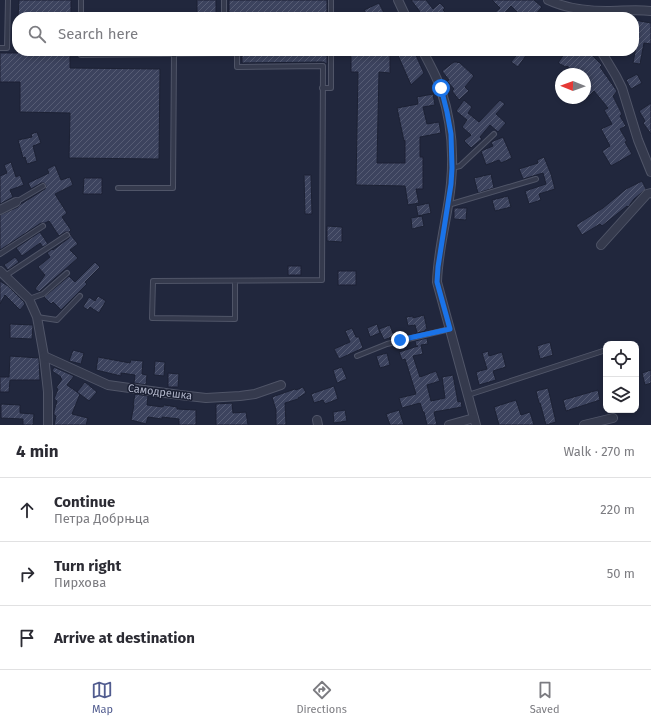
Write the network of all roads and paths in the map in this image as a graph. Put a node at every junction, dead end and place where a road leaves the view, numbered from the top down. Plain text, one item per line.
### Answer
1 (8, 0) edge
2 (81, 0) edge
3 (224, 0) edge
4 (331, 0) edge
5 (398, 0) edge
6 (548, 0) edge
7 (651, 5) edge
8 (640, 10) junction
9 (651, 11) edge
10 (81, 12) edge
11 (224, 12) edge
12 (331, 12) edge
13 (404, 12) edge
14 (576, 12) edge
15 (598, 12) edge
16 (0, 48) edge
17 (174, 56) edge
18 (237, 56) edge
19 (331, 56) edge
20 (425, 56) edge
21 (604, 56) edge
22 (322, 88) junction
23 (494, 134) dead end
24 (452, 168) junction
25 (651, 172) edge
26 (536, 179) dead end
27 (43, 186) dead end
28 (118, 188) dead end
29 (651, 193) edge
30 (16, 202) joint
31 (447, 205) junction
32 (0, 210) edge
33 (43, 226) dead end
34 (66, 235) dead end
35 (601, 245) dead end
36 (0, 254) edge
37 (3, 273) edge
38 (67, 274) dead end
39 (235, 281) junction
40 (80, 296) dead end
41 (29, 299) junction
42 (37, 317) junction
43 (450, 329) junction
44 (603, 351) edge
45 (44, 356) junction
46 (357, 356) dead end
47 (281, 385) dead end
48 (468, 395) junction
49 (613, 418) dead end
50 (475, 421) edge
51 (48, 425) edge
52 (449, 425) edge
53 (584, 425) edge

1 - 16 lane
2 - 10 lane
3 - 11 lane
4 - 12 lane
5 - 13 street
6 - 14 street
7 - 8 street
8 - 9 street
8 - 15 street
17 - 28 lane
18 - 22 lane
19 - 22 lane
20 - 24 street
21 - 25 street
22 - 39 lane
23 - 24 lane
24 - 31 street
26 - 31 lane
27 - 30 lane
29 - 35 street
30 - 32 street
31 - 43 street
33 - 36 lane
34 - 37 lane
37 - 41 street
38 - 41 lane
39 - 39 lane
40 - 42 lane
41 - 42 street
42 - 45 street
43 - 46 lane
43 - 48 street
44 - 48 lane
45 - 47 street, Самодрешка
45 - 51 street
48 - 50 street
49 - 53 street
50 - 52 street

